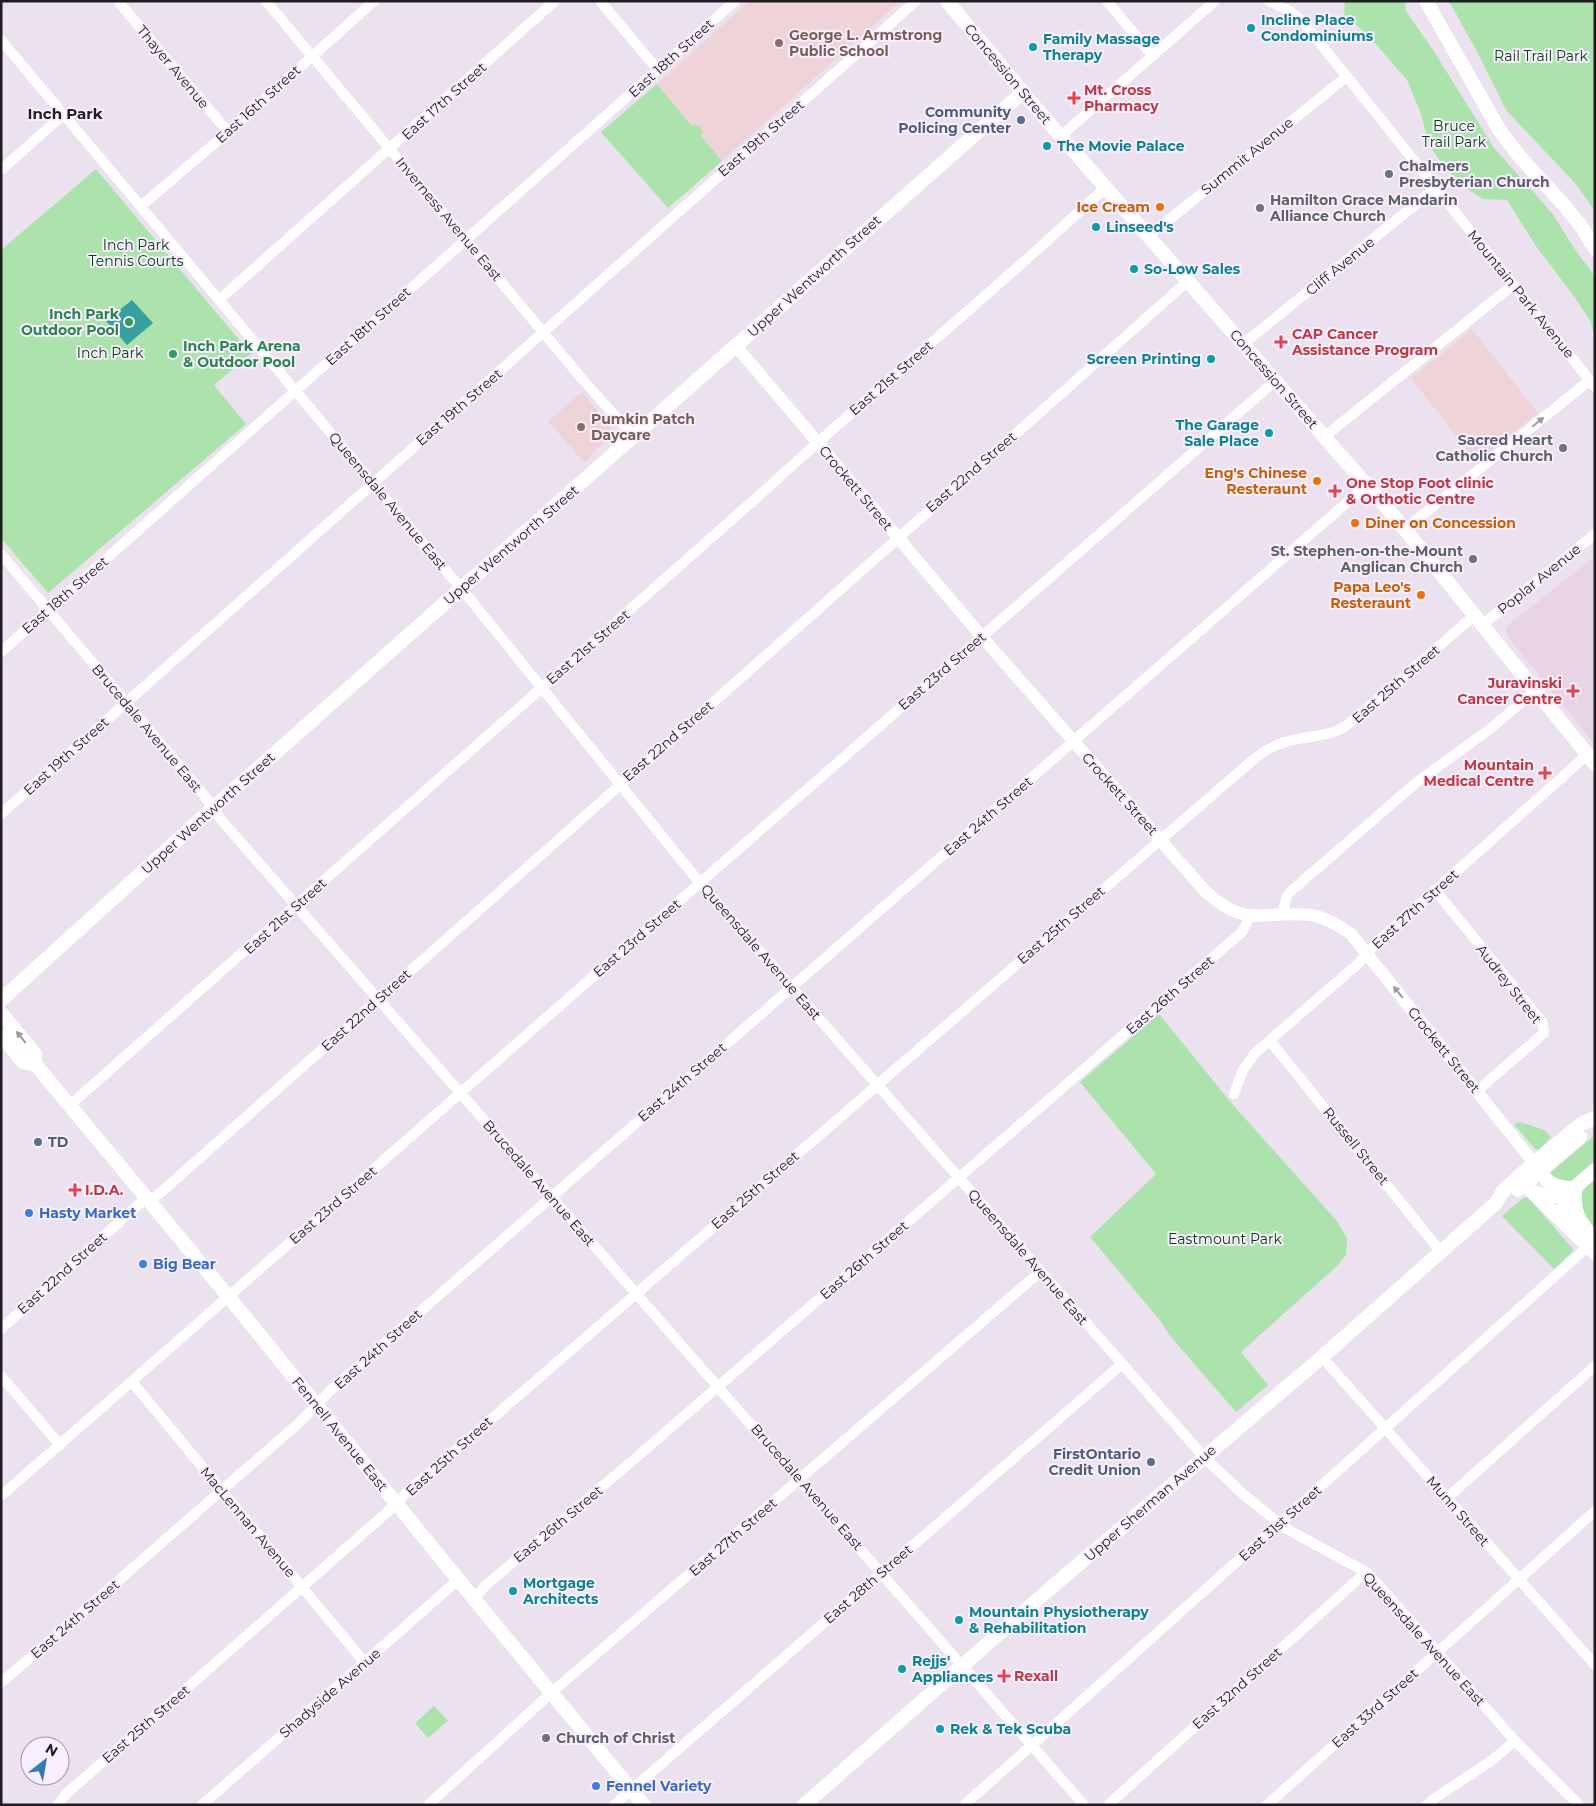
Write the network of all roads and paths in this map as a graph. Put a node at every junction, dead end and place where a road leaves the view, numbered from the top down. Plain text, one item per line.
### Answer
1 (118, 1) edge
2 (266, 1) edge
3 (374, 1) edge
4 (555, 1) edge
5 (600, 1) edge
6 (735, 1) edge
7 (916, 1) edge
8 (946, 1) edge
9 (1107, 1) edge
10 (1215, 1) edge
11 (1269, 1) edge
12 (1426, 1) edge
13 (1, 40) edge
14 (313, 56) junction
15 (1153, 56) junction
16 (658, 70) junction
17 (1346, 76) junction
18 (1023, 92) junction
19 (64, 114) junction
20 (228, 132) junction
21 (1061, 136) junction
22 (390, 149) junction
23 (1, 170) edge
24 (1106, 187) junction
25 (1436, 188) junction
26 (142, 206) junction
27 (1149, 236) junction
28 (466, 239) junction
29 (1595, 249) edge
30 (1188, 281) junction
31 (1513, 284) junction
32 (220, 299) junction
33 (543, 332) junction
34 (1243, 344) junction
35 (736, 346) junction
36 (1275, 381) junction
37 (1592, 384) edge
38 (296, 391) junction
39 (633, 436) junction
40 (1324, 437) junction
41 (817, 442) junction
42 (373, 483) junction
43 (1367, 485) junction
44 (1405, 529) junction
45 (1595, 534) edge
46 (897, 537) junction
47 (1, 554) edge
48 (462, 589) junction
49 (48, 609) junction
50 (1479, 620) junction
51 (982, 637) junction
52 (1, 652) edge
53 (542, 687) junction
54 (1536, 690) junction
55 (126, 703) junction
56 (1073, 741) junction
57 (1591, 759) edge
58 (620, 783) junction
59 (213, 808) junction
60 (1, 814) edge
61 (1160, 839) junction
62 (700, 883) junction
63 (1435, 890) junction
64 (296, 906) junction
65 (1282, 915) junction
66 (1250, 916) junction
67 (1367, 953) junction
68 (791, 987) junction
69 (379, 999) junction
70 (1, 1000) edge
71 (1, 1013) edge
72 (1, 1035) edge
73 (1270, 1041) junction
74 (34, 1064) junction
75 (877, 1085) junction
76 (1477, 1091) junction
77 (461, 1093) junction
78 (1234, 1094) dead end
79 (69, 1106) junction
80 (1595, 1118) edge
81 (1537, 1168) junction
82 (1595, 1170) edge
83 (958, 1178) junction
84 (1575, 1188) junction
85 (1531, 1191) junction
86 (552, 1196) junction
87 (148, 1200) junction
88 (1503, 1201) junction
89 (1575, 1235) junction
90 (1593, 1245) edge
91 (1441, 1252) junction
92 (1041, 1271) junction
93 (636, 1292) junction
94 (228, 1296) junction
95 (1, 1328) edge
96 (1322, 1357) junction
97 (1122, 1364) junction
98 (1595, 1366) edge
99 (1, 1376) edge
100 (132, 1382) junction
101 (718, 1386) junction
102 (317, 1405) junction
103 (1386, 1428) junction
104 (60, 1445) junction
105 (1204, 1457) junction
106 (800, 1478) junction
107 (222, 1490) junction
108 (1, 1496) edge
109 (1447, 1498) junction
110 (396, 1504) junction
111 (1595, 1511) edge
112 (1279, 1523) junction
113 (881, 1572) junction
114 (1366, 1572) junction
115 (1519, 1579) junction
116 (458, 1580) junction
117 (302, 1588) junction
118 (474, 1599) junction
119 (1437, 1652) junction
120 (1593, 1660) edge
121 (364, 1663) junction
122 (962, 1665) junction
123 (1, 1683) edge
124 (551, 1693) junction
125 (1515, 1740) junction
126 (1032, 1745) junction
127 (631, 1790) junction
128 (58, 1805) edge
129 (202, 1805) edge
130 (428, 1805) edge
131 (614, 1805) edge
132 (644, 1805) edge
133 (804, 1805) edge
134 (964, 1805) edge
135 (1084, 1805) edge
136 (1108, 1805) edge
137 (1267, 1805) edge
138 (1427, 1805) edge
139 (1578, 1805) edge

1 - 20 street, Thayer Avenue
2 - 14 street, Inverness Avenue East
3 - 14 street, East 16th Street
4 - 22 street, East 17th Street
5 - 16 street
6 - 16 street, East 18th Street
7 - 33 street, East 19th Street
8 - 18 main road, Concession Street
9 - 15 street
10 - 15 street
11 - 17 street, Mountain Park Avenue
12 - 29 main road
13 - 19 street, Queensdale Avenue East
14 - 20 street, East 16th Street
14 - 22 street, Inverness Avenue East
15 - 21 street
16 - 28 street, East 18th Street
17 - 25 street, Mountain Park Avenue
17 - 27 street, Summit Avenue
18 - 21 main road, Concession Street
18 - 35 main road, Upper Wentworth Street
19 - 23 street
19 - 26 street, Queensdale Avenue East
20 - 26 street, East 16th Street
21 - 24 main road, Concession Street
22 - 28 street, Inverness Avenue East
22 - 32 street, East 17th Street
24 - 27 main road, Concession Street
24 - 41 street, East 21st Street
25 - 31 street, Mountain Park Avenue
25 - 34 street, Cliff Avenue
26 - 32 street, Queensdale Avenue East
27 - 30 main road, Concession Street
28 - 33 street, Inverness Avenue East
28 - 38 street, East 18th Street
30 - 34 main road, Concession Street
30 - 46 street, East 22nd Street
31 - 37 street, Mountain Park Avenue
31 - 40 street
32 - 38 street, Queensdale Avenue East
33 - 39 street, Inverness Avenue East
33 - 42 street, East 19th Street
34 - 36 main road, Concession Street
35 - 39 main road, Upper Wentworth Street
35 - 41 street, Crockett Street
36 - 40 main road, Concession Street
36 - 51 street, East 23rd Street
44 -> 37 street
38 - 42 street, Queensdale Avenue East
38 - 49 street, East 18th Street
39 - 48 main road, Upper Wentworth Street
40 - 43 main road, Concession Street
41 - 46 street, Crockett Street
41 - 53 street, East 21st Street
42 - 48 street, Queensdale Avenue East
42 - 55 street, East 19th Street
43 - 44 main road, Concession Street
43 - 56 street, East 24th Street
44 - 50 main road, Concession Street
45 - 50 street, Poplar Avenue
46 - 51 street, Crockett Street
46 - 58 street, East 22nd Street
47 - 49 street, Brucedale Avenue East
48 - 53 street, Queensdale Avenue East
48 - 59 main road, Upper Wentworth Street
49 - 52 street, East 18th Street
49 - 55 street, Brucedale Avenue East
50 - 54 main road, Concession Street
50 - 61 street, East 25th Street
51 - 56 street, Crockett Street
51 - 62 street, East 23rd Street
53 - 58 street, Queensdale Avenue East
53 - 64 street, East 21st Street
54 - 57 main road, Concession Street
54 - 65 street
55 - 59 street, Brucedale Avenue East
55 - 60 street, East 19th Street
56 - 61 street, Crockett Street
56 - 68 street, East 24th Street
57 - 63 street, East 27th Street
58 - 62 street, Queensdale Avenue East
58 - 69 street, East 22nd Street
59 - 64 street, Brucedale Avenue East
59 - 70 main road, Upper Wentworth Street
61 - 66 street, Crockett Street
61 - 75 street, East 25th Street
62 - 68 street, Queensdale Avenue East
62 - 77 street, East 23rd Street
63 - 67 street, East 27th Street
63 - 76 street, Audrey Street
64 - 69 street, Brucedale Avenue East
64 - 79 street, East 21st Street
65 - 66 street, Crockett Street
65 - 67 street, Crockett Street
66 - 83 street, East 26th Street
67 - 73 street, East 27th Street
76 -> 67 street, Crockett Street
68 - 75 street, Queensdale Avenue East
68 - 86 street, East 24th Street
69 - 77 street, Brucedale Avenue East
69 - 87 street, East 22nd Street
74 -> 71 main road, Fennell Avenue East
72 - 74 main road, Fennell Avenue East
73 - 78 street, East 27th Street
73 - 91 street, Russell Street
74 - 79 main road, Fennell Avenue East
75 - 83 street, Queensdale Avenue East
75 - 93 street, East 25th Street
76 - 81 street, Crockett Street
77 - 86 street, Brucedale Avenue East
77 - 94 street, East 23rd Street
79 - 87 main road, Fennell Avenue East
80 - 81 main road, Upper Sherman Avenue
81 - 84 main road
81 - 88 main road, Upper Sherman Avenue
82 - 84 main road
83 - 92 street, Queensdale Avenue East
83 - 101 street, East 26th Street
84 - 85 main road
84 - 89 main road
84 - 90 main road
85 - 88 main road
85 - 89 main road
86 - 93 street, Brucedale Avenue East
86 - 102 street, East 24th Street
87 - 94 main road, Fennell Avenue East
87 - 95 street, East 22nd Street
88 - 91 main road, Upper Sherman Avenue
89 - 90 main road
90 - 103 street, East 31st Street
91 - 96 main road, Upper Sherman Avenue
92 - 97 street, Queensdale Avenue East
92 - 106 street, East 27th Street
93 - 101 street, Brucedale Avenue East
93 - 110 street, East 25th Street
94 - 100 street, East 23rd Street
94 - 102 main road, Fennell Avenue East
96 - 103 street, Munn Street
96 - 105 main road, Upper Sherman Avenue
97 - 105 street, Queensdale Avenue East
97 - 113 street, East 28th Street
98 - 109 street
99 - 104 street
100 - 104 street, East 23rd Street
100 - 107 street, MacLennan Avenue
101 - 106 street, Brucedale Avenue East
101 - 118 street, East 26th Street
102 - 107 street, East 24th Street
102 - 110 main road, Fennell Avenue East
103 - 109 street, Munn Street
103 - 112 street, East 31st Street
104 - 108 street, East 23rd Street
105 - 112 street, Queensdale Avenue East
105 - 122 main road, Upper Sherman Avenue
106 - 113 street, Brucedale Avenue East
106 - 124 street, East 27th Street
107 - 117 street, MacLennan Avenue
107 - 123 street, East 24th Street
109 - 115 street, Munn Street
110 - 116 main road, Fennell Avenue East
110 - 117 street, East 25th Street
111 - 115 street, East 33rd Street
112 - 114 street, Queensdale Avenue East
112 - 126 street, East 31st Street
113 - 122 street, Brucedale Avenue East
113 - 127 street, East 28th Street
114 - 119 street, Queensdale Avenue East
114 - 136 street, East 32nd Street
115 - 119 street, East 33rd Street
115 - 120 street, Munn Street
116 - 118 main road, Fennell Avenue East
116 - 121 street, Shadyside Avenue
117 - 121 street, MacLennan Avenue
117 - 128 street, East 25th Street
118 - 124 main road, Fennell Avenue East
119 - 125 street, Queensdale Avenue East
119 - 137 street, East 33rd Street
121 - 129 street, Shadyside Avenue
122 - 126 street, Brucedale Avenue East
122 - 133 main road, Upper Sherman Avenue
124 - 127 main road, Fennell Avenue East
124 - 130 street, East 27th Street
125 - 138 street
125 - 139 street, Queensdale Avenue East
126 - 134 street, East 31st Street
126 - 135 street, Brucedale Avenue East
127 - 131 street, East 28th Street
127 - 132 main road, Fennell Avenue East

